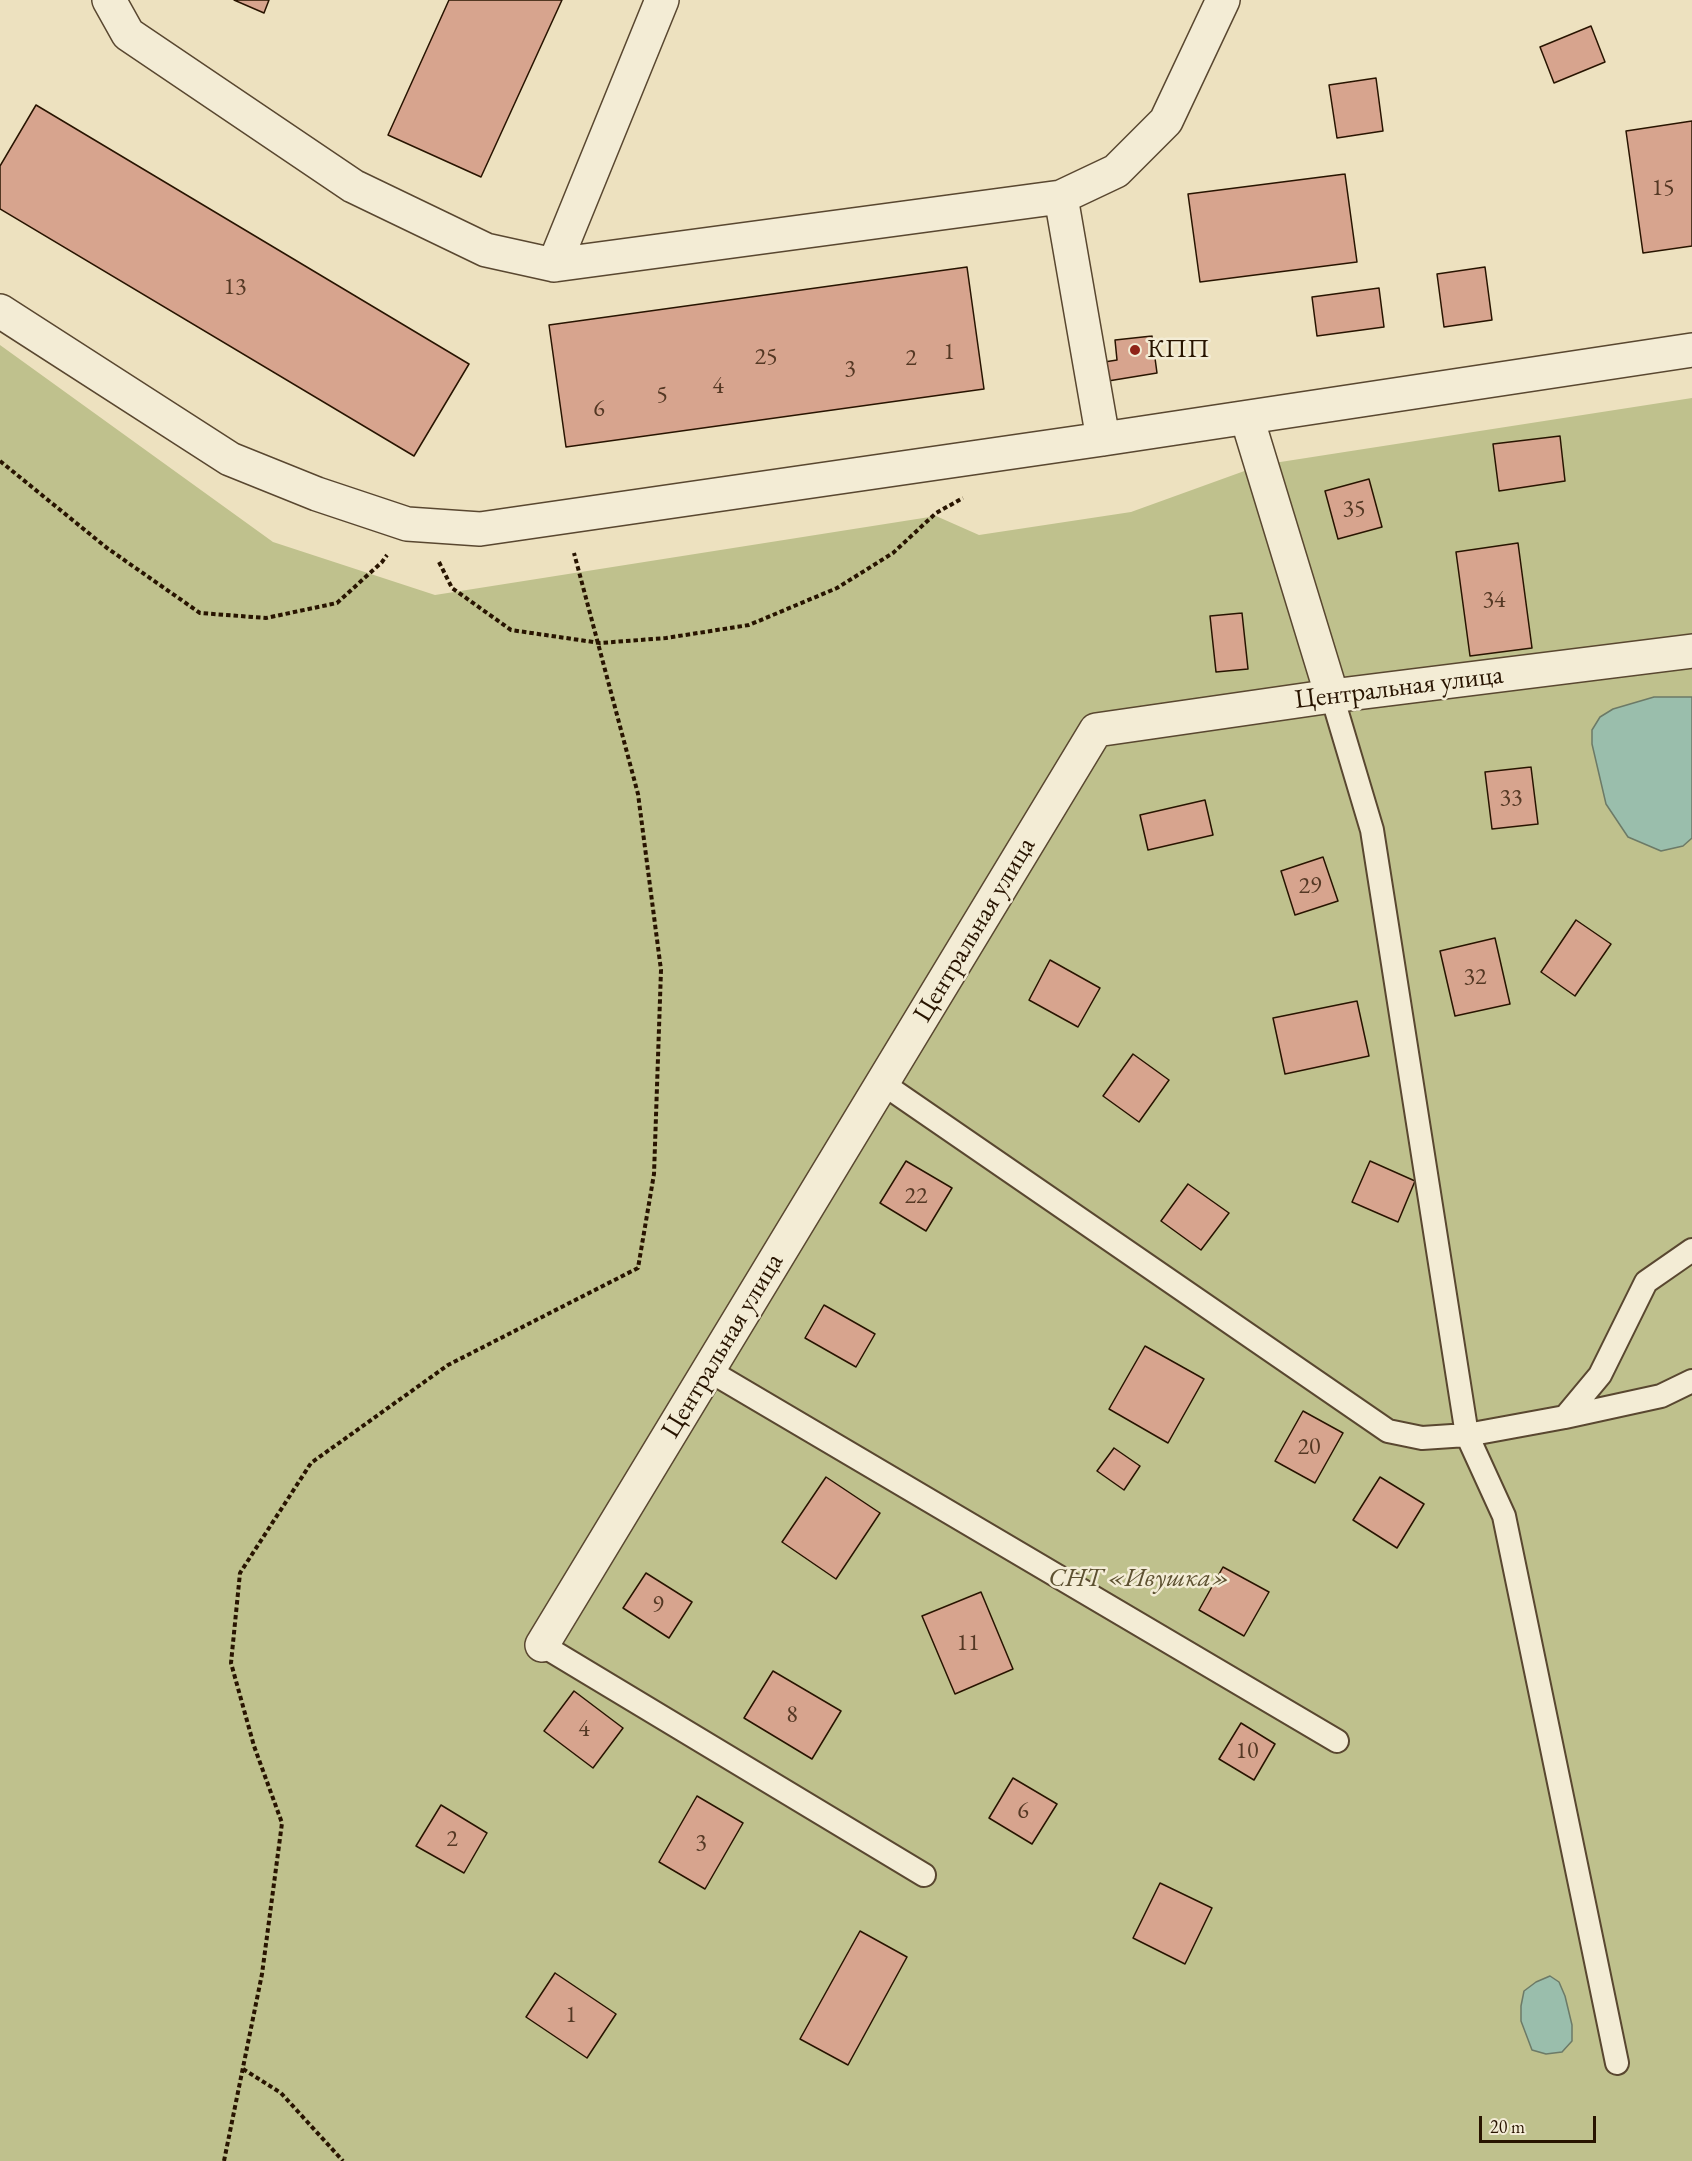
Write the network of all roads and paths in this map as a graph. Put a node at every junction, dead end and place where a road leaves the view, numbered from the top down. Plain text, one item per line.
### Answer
1 (110, 0) edge
2 (662, 0) edge
3 (1223, 0) edge
4 (1061, 197) junction
5 (554, 265) junction
6 (0, 311) edge
7 (1692, 350) edge
8 (1247, 418) junction
9 (1103, 439) junction
10 (0, 461) edge
11 (971, 494) dead end
12 (564, 518) junction
13 (407, 524) junction
14 (439, 564) dead end
15 (600, 643) junction
16 (1692, 651) edge
17 (1332, 696) junction
18 (882, 1083) junction
19 (1692, 1250) edge
20 (708, 1370) junction
21 (1692, 1381) edge
22 (1565, 1417) junction
23 (1467, 1435) junction
24 (542, 1645) joint
25 (1337, 1741) dead end
26 (924, 1875) dead end
27 (1617, 2063) dead end
28 (243, 2069) junction
29 (224, 2161) edge
30 (343, 2161) edge

1 - 5 street
2 - 5 street
3 - 4 street
4 - 5 street
4 - 9 street
6 - 13 street
7 - 8 street
8 - 9 street
8 - 17 street
9 - 12 street
10 - 13 path
11 - 15 path
12 - 13 street
12 - 15 path
14 - 15 path
15 - 28 path
16 - 17 street, Центральная улица
17 - 18 street, Центральная улица
17 - 23 lane
18 - 20 street, Центральная улица
18 - 23 lane
19 - 22 lane
20 - 24 street, Центральная улица
20 - 25 lane
21 - 22 lane
22 - 23 lane
23 - 27 lane
24 - 26 lane
28 - 29 path
28 - 30 path

